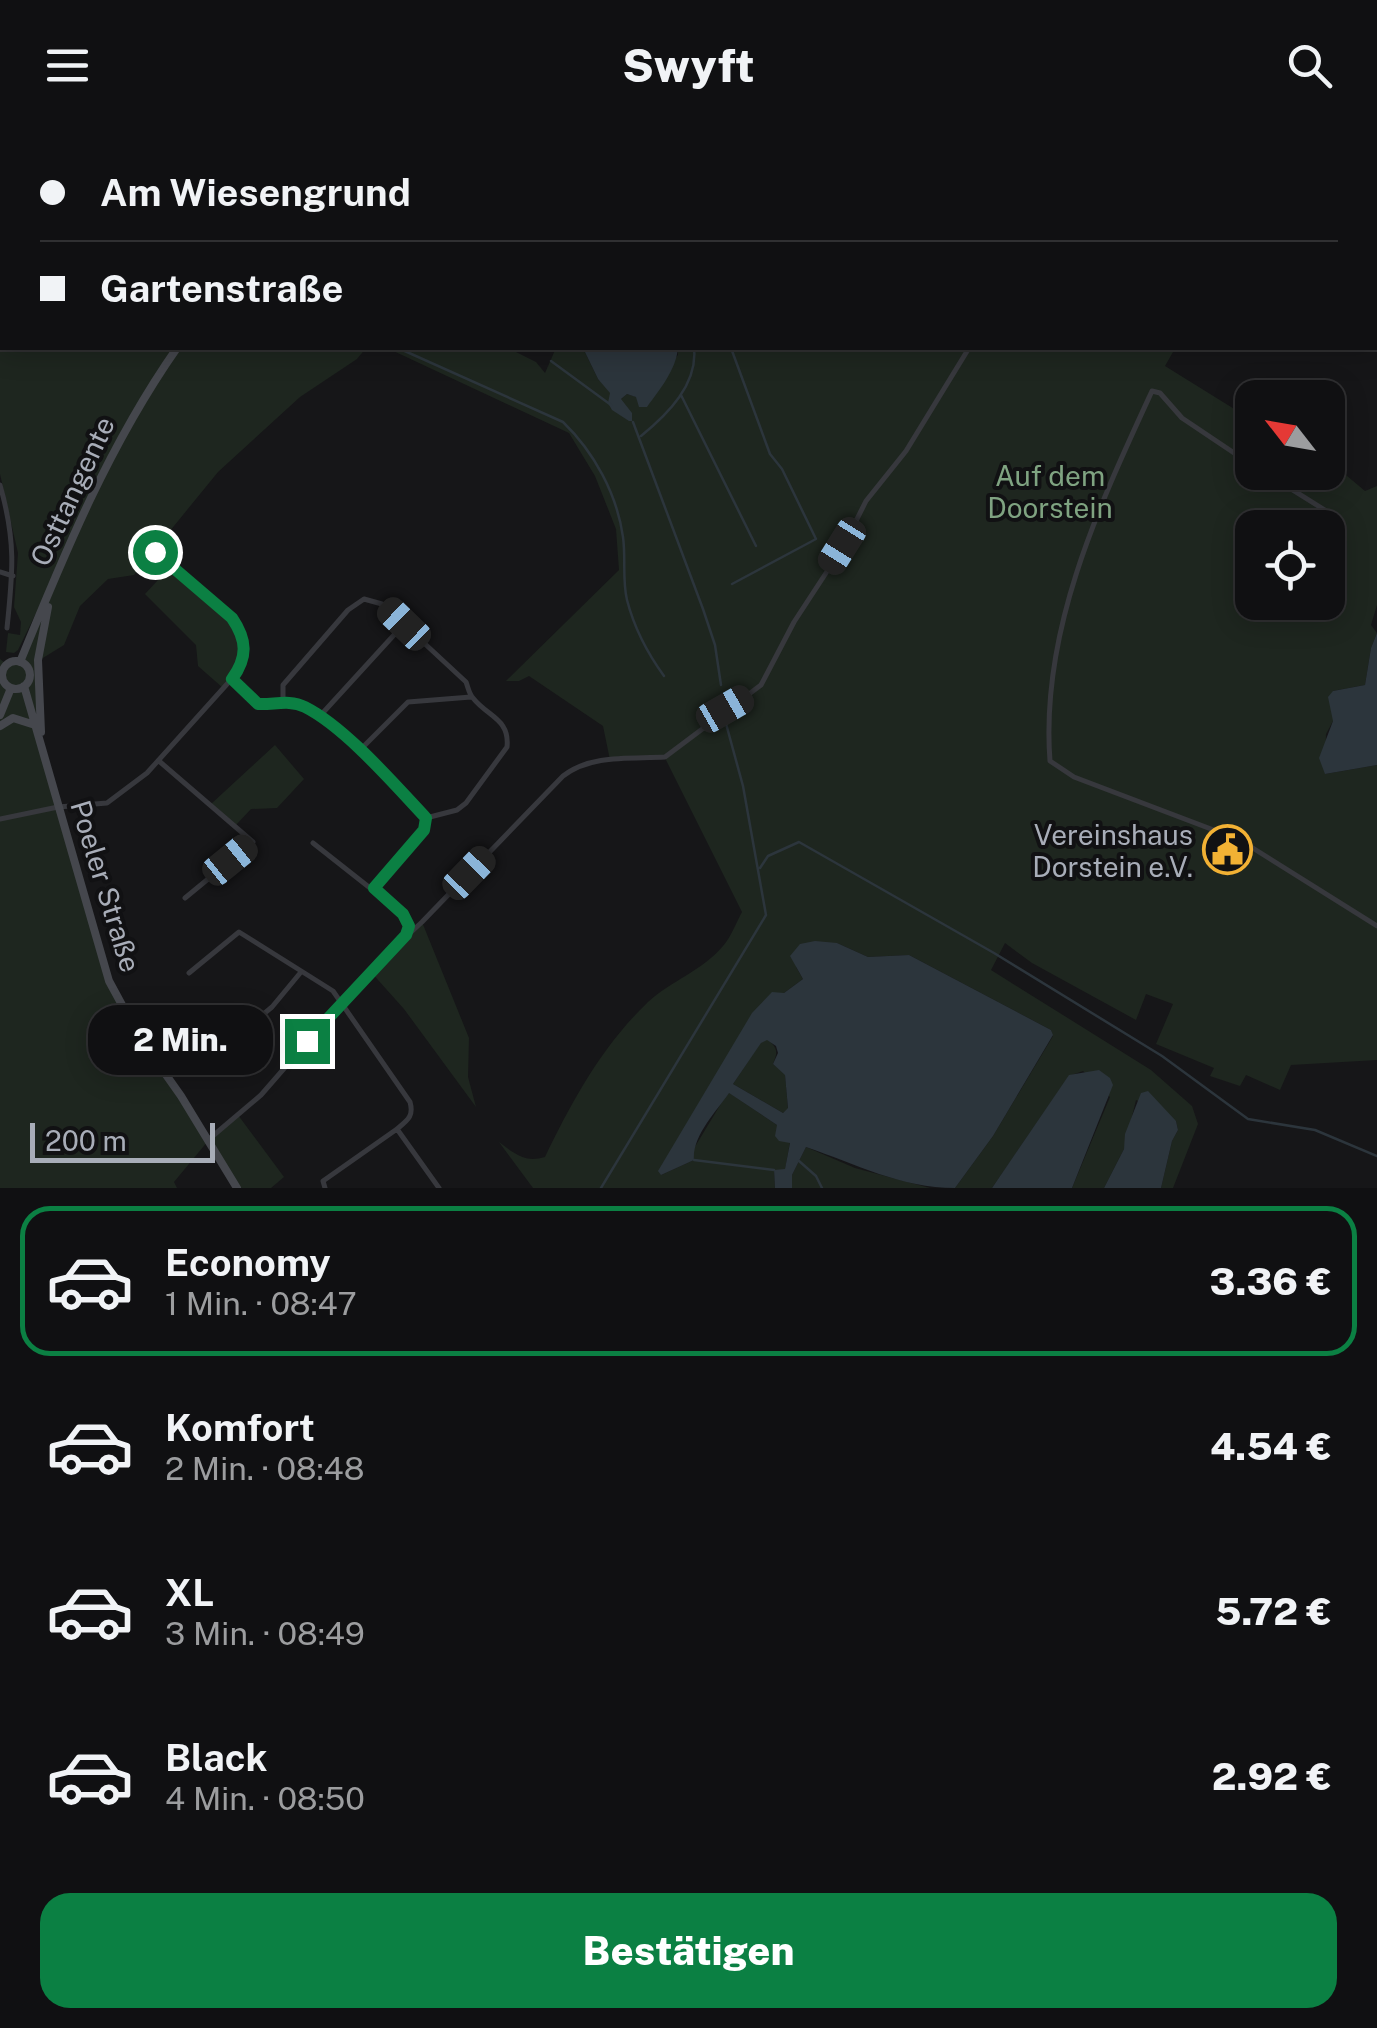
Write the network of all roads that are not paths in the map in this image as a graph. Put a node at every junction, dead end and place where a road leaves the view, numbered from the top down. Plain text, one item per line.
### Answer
1 (177, 350) edge
2 (968, 350) edge
3 (1235, 454) edge
4 (0, 485) edge
5 (1293, 490) edge
6 (1325, 510) edge
7 (155, 552) dead end
8 (0, 572) edge
9 (57, 572) junction
10 (13, 576) junction
11 (404, 624) junction
12 (7, 628) dead end
13 (3, 661) edge
14 (20, 662) junction
15 (232, 679) junction
16 (24, 686) junction
17 (11, 688) junction
18 (471, 697) junction
19 (283, 702) junction
20 (0, 715) edge
21 (319, 718) junction
22 (35, 725) junction
23 (0, 726) edge
24 (41, 742) junction
25 (360, 750) junction
26 (159, 761) junction
27 (58, 807) junction
28 (426, 818) junction
29 (0, 819) edge
30 (314, 843) dead end
31 (374, 888) junction
32 (184, 898) dead end
33 (1377, 926) edge
34 (406, 935) junction
35 (301, 972) junction
36 (189, 973) dead end
37 (343, 1002) junction
38 (237, 1036) dead end
39 (397, 1128) junction
40 (208, 1140) junction
41 (238, 1188) edge
42 (325, 1188) edge
43 (439, 1188) edge

1 - 9 main road, Osttangente
2 - 34 street
3 - 33 street
4 - 10 street
5 - 6 street
7 - 15 street
8 - 10 street
9 - 14 main road, Osttangente
9 - 24 main road
10 - 12 street
11 - 18 street
11 - 19 street
11 - 21 street
13 - 14 main road
13 - 17 main road
14 - 16 main road
15 - 19 street
15 - 26 street
16 - 17 main road
16 - 22 main road, Poeler Straße
17 - 20 main road
18 - 25 street
18 - 28 street
19 - 21 street
21 - 25 street
22 - 23 main road
22 - 24 main road, Poeler Straße
24 - 27 main road, Poeler Straße
25 - 28 street
26 - 27 street
26 - 32 street
27 - 29 street
27 - 40 main road, Poeler Straße
28 - 31 street
30 - 31 street
31 - 34 street
34 - 37 street
35 - 36 street
35 - 37 street
35 - 38 street
37 - 39 street
37 - 40 street
39 - 42 street
39 - 43 street
40 - 41 main road, Poeler Straße

